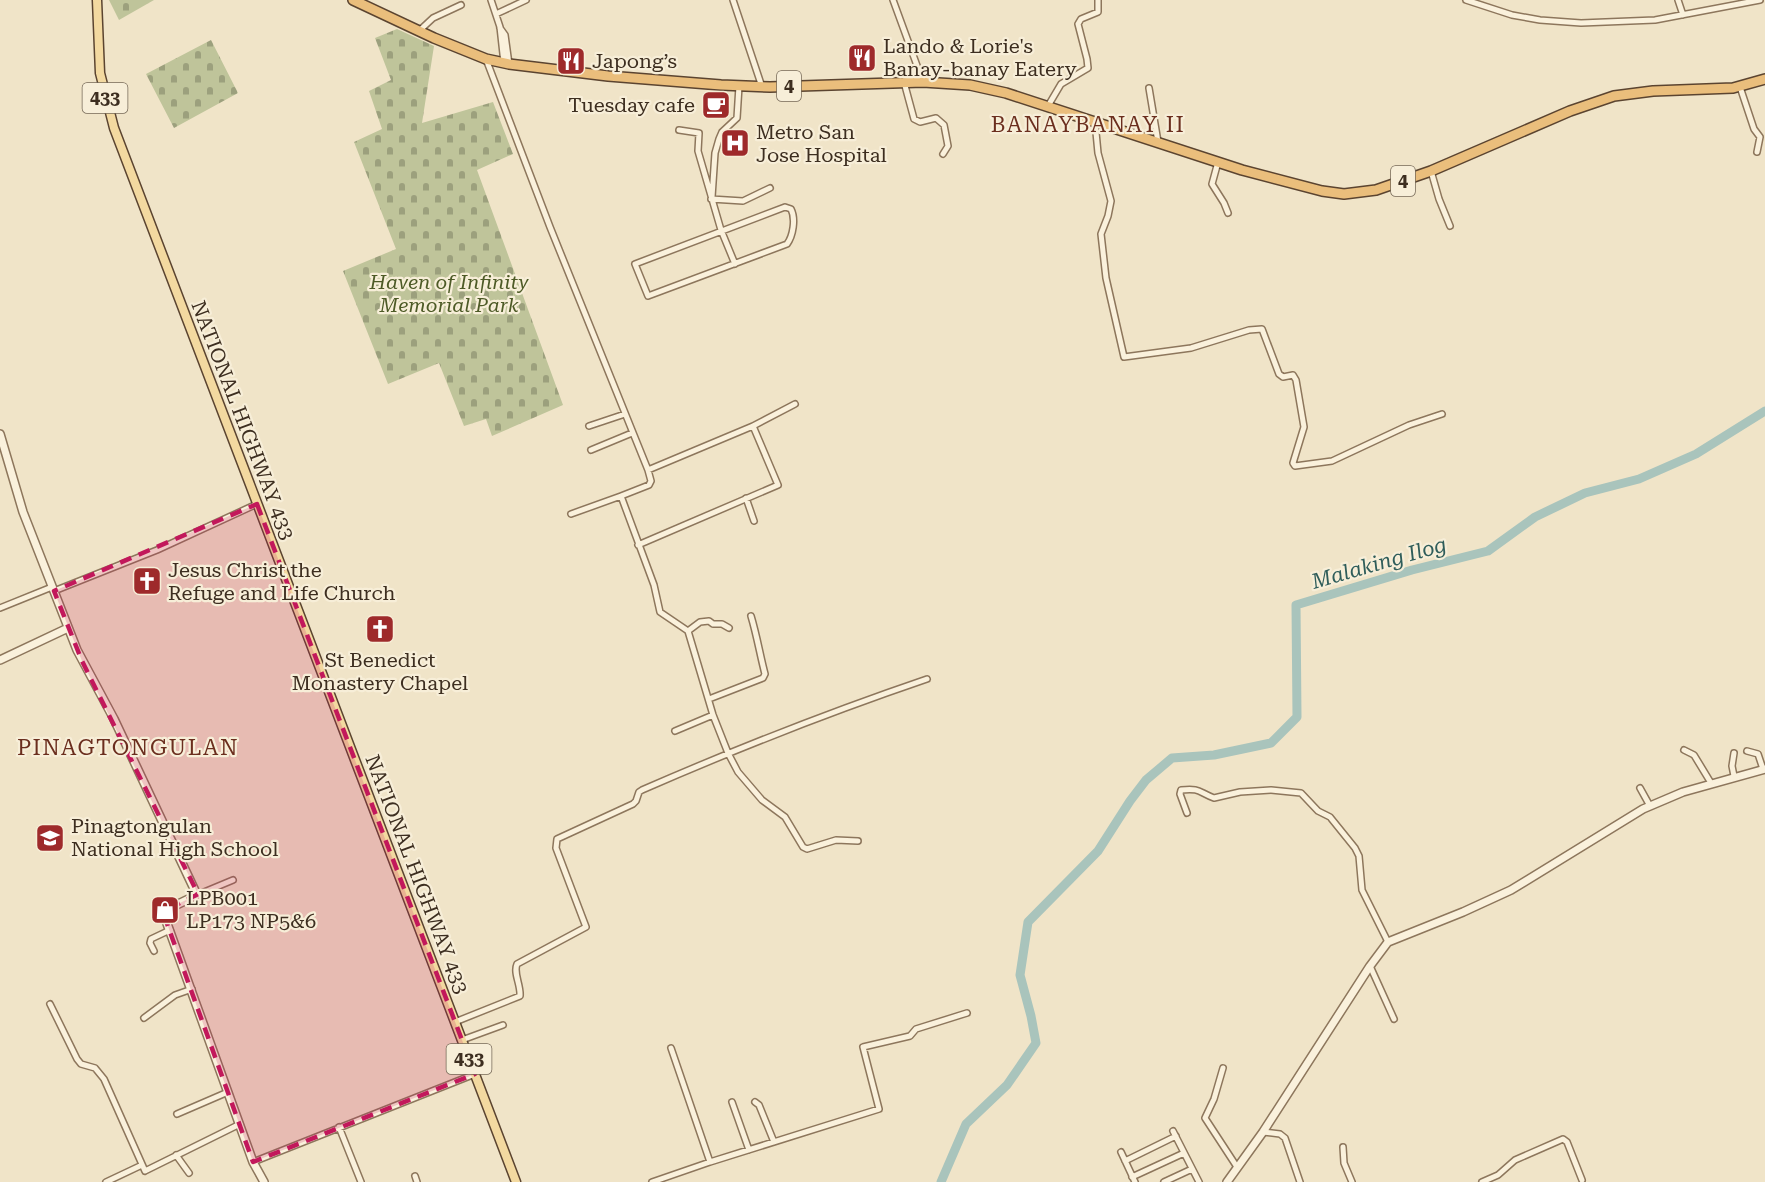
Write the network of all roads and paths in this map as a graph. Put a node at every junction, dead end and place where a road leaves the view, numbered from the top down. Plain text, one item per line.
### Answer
1 (97, 0) edge
2 (352, 0) edge
3 (491, 0) edge
4 (525, 0) edge
5 (733, 0) edge
6 (893, 0) edge
7 (1098, 0) edge
8 (1466, 0) edge
9 (1678, 0) edge
10 (1760, 0) edge
11 (461, 5) dead end
12 (496, 14) junction
13 (1683, 15) junction
14 (419, 31) junction
15 (486, 59) junction
16 (506, 64) junction
17 (1765, 79) edge
18 (904, 82) junction
19 (923, 82) junction
20 (739, 86) junction
21 (762, 87) junction
22 (1740, 87) junction
23 (1149, 88) dead end
24 (1048, 106) junction
25 (1095, 122) junction
26 (679, 130) dead end
27 (1158, 142) junction
28 (1757, 152) dead end
29 (943, 154) dead end
30 (1218, 162) junction
31 (1431, 171) junction
32 (770, 188) dead end
33 (711, 199) junction
34 (1228, 213) dead end
35 (1450, 226) dead end
36 (721, 230) junction
37 (735, 264) junction
38 (795, 404) dead end
39 (625, 414) junction
40 (1442, 414) dead end
41 (589, 426) dead end
42 (753, 426) junction
43 (632, 433) junction
44 (0, 434) edge
45 (591, 450) dead end
46 (648, 470) junction
47 (621, 496) junction
48 (746, 498) junction
49 (257, 504) junction
50 (571, 514) dead end
51 (754, 521) dead end
52 (638, 544) junction
53 (53, 589) junction
54 (0, 608) edge
55 (751, 616) dead end
56 (68, 628) junction
57 (729, 628) dead end
58 (688, 631) junction
59 (0, 660) edge
60 (927, 679) dead end
61 (709, 699) junction
62 (712, 714) junction
63 (675, 730) dead end
64 (1684, 750) dead end
65 (1747, 751) dead end
66 (728, 753) junction
67 (1734, 753) dead end
68 (1764, 769) edge
69 (1734, 776) junction
70 (1711, 783) junction
71 (1640, 788) dead end
72 (1650, 806) junction
73 (1187, 813) dead end
74 (858, 841) dead end
75 (233, 880) dead end
76 (198, 895) junction
77 (170, 930) junction
78 (1389, 942) junction
79 (154, 951) dead end
80 (1370, 966) junction
81 (192, 989) junction
82 (50, 1004) dead end
83 (967, 1013) dead end
84 (144, 1018) dead end
85 (1394, 1019) dead end
86 (455, 1022) junction
87 (503, 1025) dead end
88 (462, 1040) junction
89 (671, 1048) dead end
90 (1223, 1068) dead end
91 (475, 1074) junction
92 (228, 1092) junction
93 (732, 1101) dead end
94 (755, 1102) dead end
95 (177, 1114) dead end
96 (240, 1124) junction
97 (339, 1127) junction
98 (1263, 1132) junction
99 (774, 1142) junction
100 (1343, 1147) dead end
101 (749, 1150) junction
102 (1120, 1152) dead end
103 (1184, 1153) junction
104 (177, 1155) junction
105 (1125, 1161) junction
106 (253, 1162) junction
107 (710, 1162) junction
108 (141, 1165) junction
109 (1237, 1167) junction
110 (1192, 1169) junction
111 (189, 1173) dead end
112 (1134, 1180) edge
113 (1582, 1180) dead end
114 (106, 1182) edge
115 (264, 1182) edge
116 (361, 1182) edge
117 (516, 1182) edge
118 (652, 1182) edge
119 (1164, 1182) edge
120 (1199, 1182) edge
121 (1227, 1182) edge
122 (1300, 1182) edge
123 (1352, 1182) edge
124 (1482, 1182) edge

1 - 49 main road, NATIONAL HIGHWAY 433 / 433
2 - 14 highway, 4
3 - 12 street
4 - 12 street
5 - 21 street
6 - 19 street
7 - 24 street
8 - 13 street
9 - 13 street
10 - 13 street
11 - 14 street
12 - 16 street
14 - 15 highway, 4
15 - 16 highway, 4
15 - 39 street
16 - 20 highway, 4
17 - 22 highway, 4
18 - 19 highway, 4
18 - 21 highway, 4
18 - 29 street
19 - 24 highway, 4
20 - 21 highway, 4
20 - 33 street
22 - 28 street
22 - 31 highway, 4
23 - 27 street
24 - 25 highway, 4
25 - 27 highway, 4
25 - 40 street
26 - 33 street
27 - 30 highway, 4
30 - 31 highway, 4
30 - 34 street
31 - 35 street
32 - 33 street
33 - 36 street
36 - 37 street
36 - 37 street
36 - 37 street
38 - 42 street
39 - 41 street
39 - 43 street
42 - 46 street
42 - 48 street
43 - 45 street
43 - 46 street
44 - 53 street
46 - 47 street
47 - 50 street
47 - 52 street
48 - 51 street
48 - 52 street
49 - 53 street
49 - 86 main road, NATIONAL HIGHWAY 433 / 433
52 - 58 street
53 - 54 street
53 - 56 street
55 - 61 street
56 - 59 street
56 - 76 street
57 - 58 street
58 - 61 street
60 - 66 street
61 - 62 street
62 - 63 street
62 - 66 street
64 - 70 street
65 - 68 street
66 - 74 street
66 - 86 street
67 - 69 street
68 - 69 street
69 - 70 street
70 - 72 street
71 - 72 street
72 - 78 street
73 - 78 street
75 - 76 street
76 - 77 street
77 - 79 street
77 - 81 street
78 - 80 street
80 - 85 street
80 - 98 street
81 - 84 street
81 - 92 street
82 - 108 street
83 - 99 street
86 - 88 main road, NATIONAL HIGHWAY 433 / 433
87 - 88 street
88 - 91 main road, NATIONAL HIGHWAY 433 / 433
89 - 107 street
90 - 109 street
91 - 97 street
91 - 117 main road, NATIONAL HIGHWAY 433 / 433
92 - 95 street
92 - 96 street
93 - 101 street
94 - 99 street
96 - 104 street
96 - 106 street
97 - 106 street
97 - 116 street
98 - 109 street
98 - 122 street
99 - 101 street
100 - 123 street
101 - 107 street
102 - 105 street
103 - 105 street
103 - 110 street
103 - 112 street
104 - 108 street
104 - 111 street
105 - 112 street
106 - 115 street
107 - 118 street
108 - 114 street
109 - 121 street
110 - 119 street
110 - 120 street
113 - 124 street

